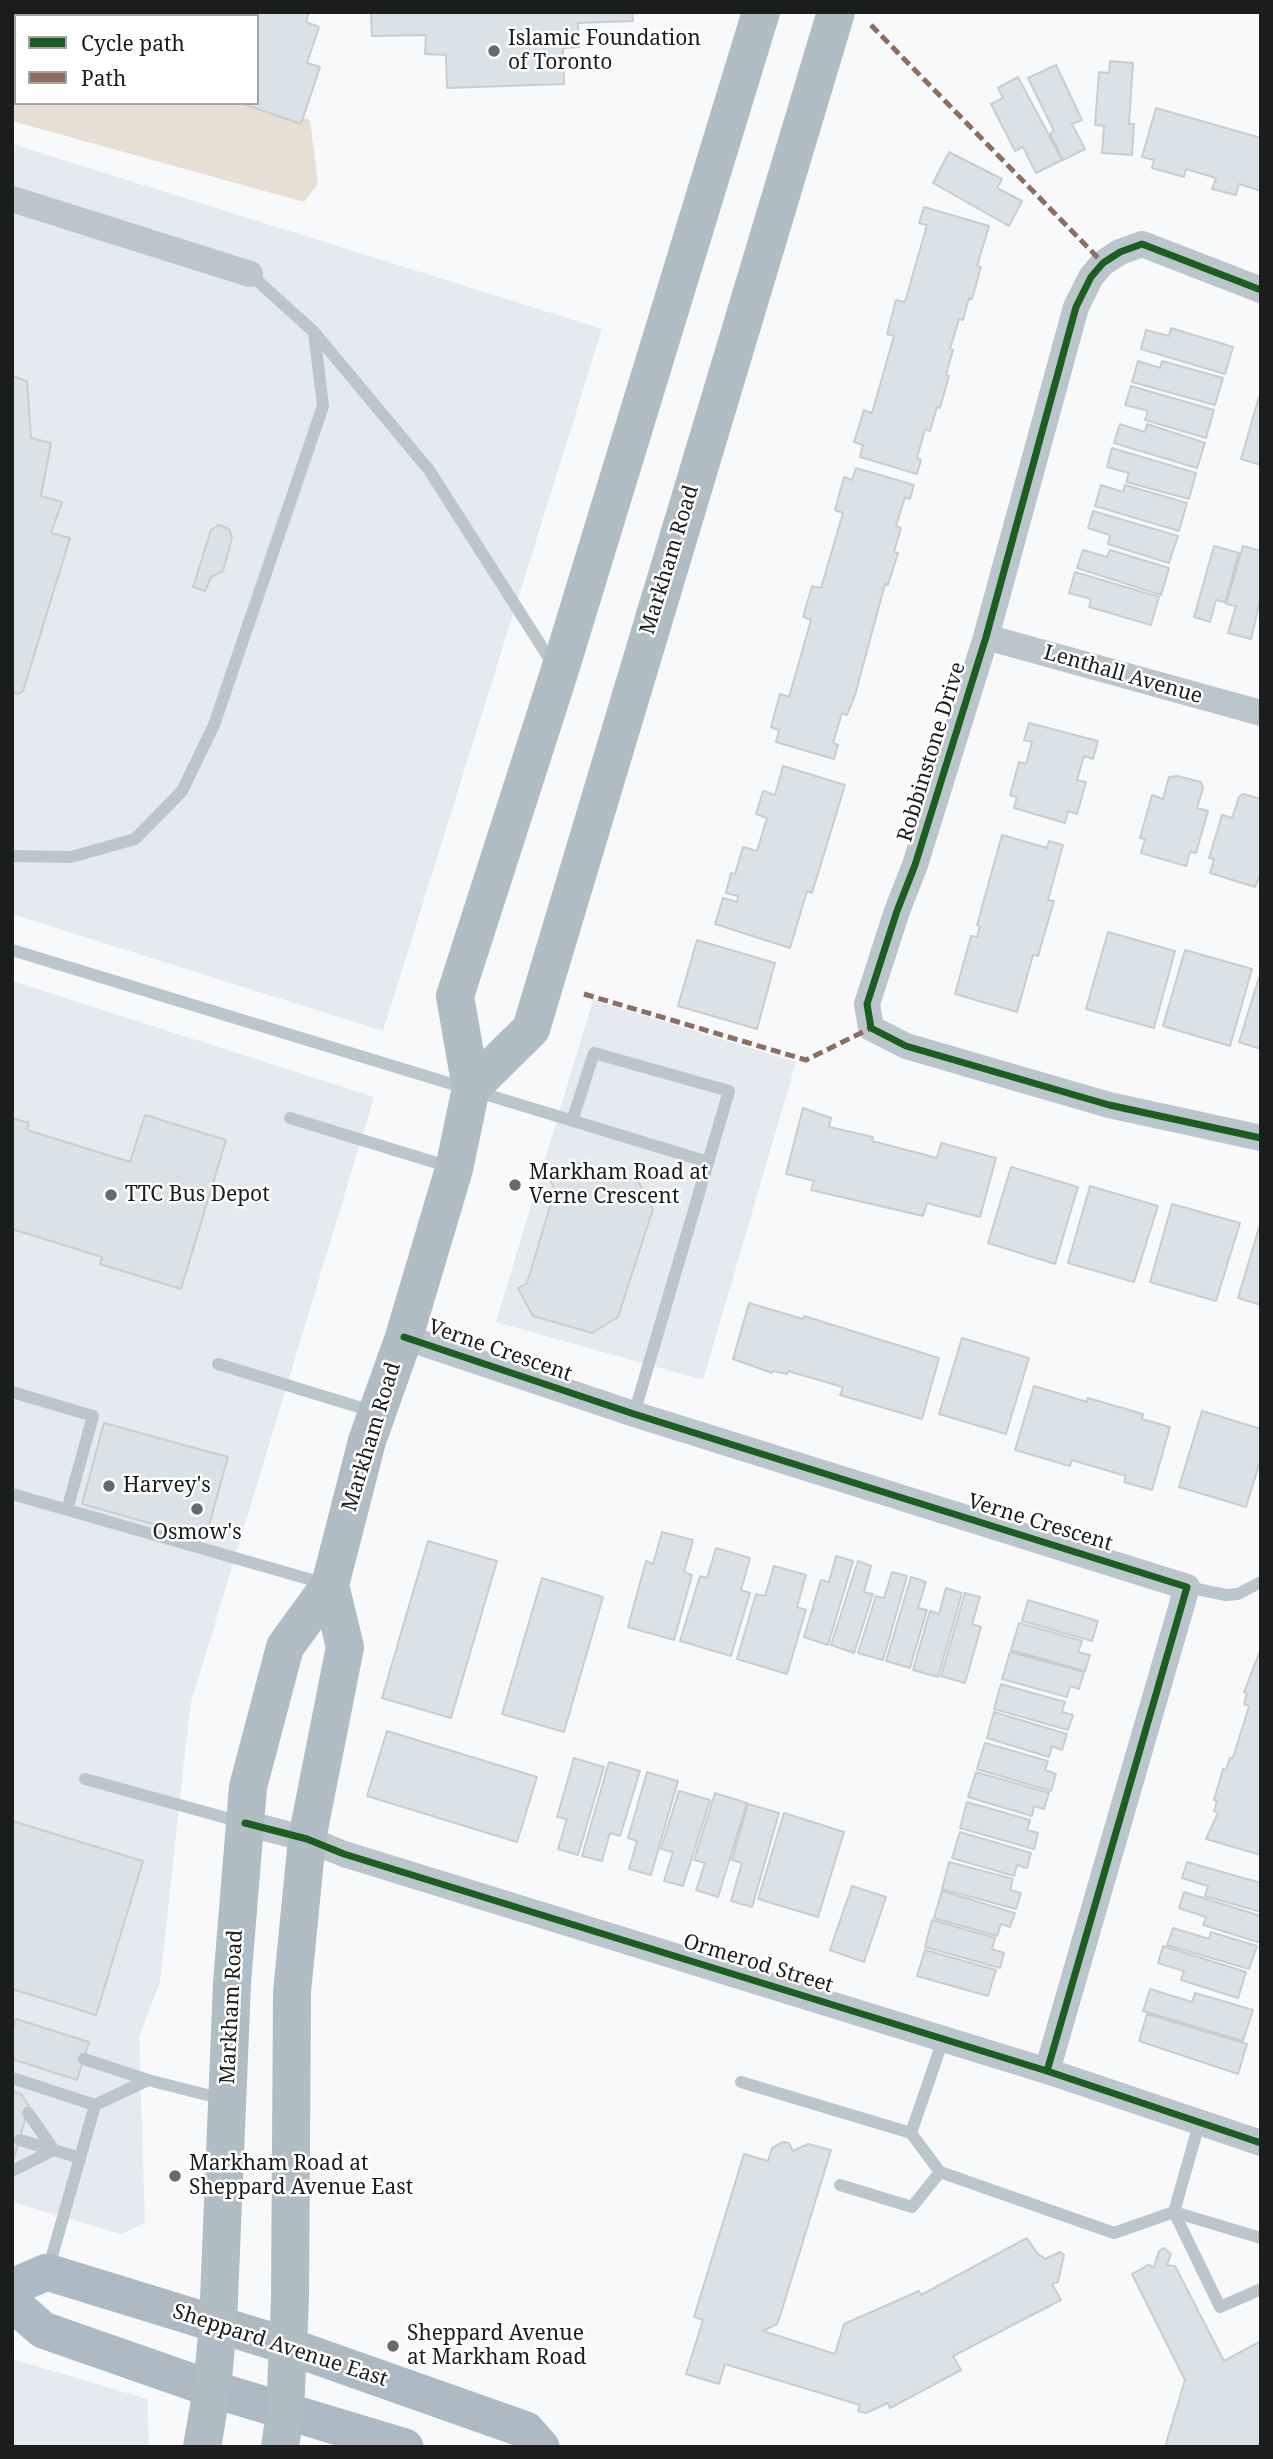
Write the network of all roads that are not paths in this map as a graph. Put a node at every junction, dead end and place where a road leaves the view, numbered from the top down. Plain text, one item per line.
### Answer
1 (761, 12) edge
2 (836, 12) edge
3 (12, 199) edge
4 (250, 274) joint
5 (1261, 290) edge
6 (314, 332) junction
7 (986, 636) junction
8 (559, 673) junction
9 (1261, 713) edge
10 (12, 856) edge
11 (12, 950) edge
12 (471, 1088) junction
13 (290, 1118) dead end
14 (572, 1121) junction
15 (1261, 1138) edge
16 (709, 1162) junction
17 (454, 1168) junction
18 (404, 1337) junction
19 (218, 1364) dead end
20 (12, 1392) edge
21 (377, 1412) junction
22 (634, 1414) junction
23 (12, 1494) edge
24 (67, 1510) junction
25 (1261, 1582) edge
26 (330, 1585) junction
27 (1187, 1587) junction
28 (85, 1779) dead end
29 (245, 1823) junction
30 (307, 1839) junction
31 (943, 2040) junction
32 (84, 2059) dead end
33 (1047, 2071) junction
34 (12, 2078) edge
35 (148, 2080) junction
36 (741, 2082) dead end
37 (226, 2100) junction
38 (95, 2105) junction
39 (28, 2113) dead end
40 (1199, 2124) junction
41 (911, 2133) junction
42 (20, 2140) dead end
43 (1261, 2143) edge
44 (54, 2150) junction
45 (80, 2158) junction
46 (12, 2171) edge
47 (940, 2172) junction
48 (840, 2185) dead end
49 (1174, 2213) junction
50 (1261, 2238) edge
51 (47, 2272) junction
52 (12, 2287) edge
53 (1261, 2289) edge
54 (12, 2303) edge
55 (218, 2325) junction
56 (288, 2346) junction
57 (212, 2389) junction
58 (283, 2430) edge
59 (202, 2447) edge
60 (405, 2447) edge
61 (541, 2447) edge

1 - 8 main road, Markham Road
2 - 12 main road, Markham Road
3 - 4 street
4 - 6 lane
5 - 7 street, Robbinstone Drive
6 - 8 lane
6 - 10 lane
7 - 9 street, Lenthall Avenue
7 - 15 street, Robbinstone Drive
8 - 12 main road, Markham Road
11 - 12 lane
12 - 14 lane
12 - 17 main road, Markham Road
13 - 17 lane
14 - 16 lane
14 - 16 lane
16 - 22 lane
17 - 18 main road, Markham Road
18 - 21 main road, Markham Road
18 - 22 street, Verne Crescent
19 - 21 lane
20 - 24 lane
21 - 26 main road, Markham Road
22 - 27 street, Verne Crescent
23 - 24 lane
24 - 26 lane
25 - 27 lane, Verne Crescent
26 - 29 main road, Markham Road
26 - 30 main road, Markham Road
27 - 33 street
28 - 29 lane
29 - 30 street, Ormerod Street
29 - 37 main road, Markham Road
30 - 31 street, Ormerod Street
30 - 56 main road, Markham Road
31 - 33 street, Ormerod Street
31 - 41 lane
32 - 35 lane
33 - 40 street, Ormerod Street
34 - 38 lane
35 - 37 lane
35 - 38 lane
36 - 41 lane
37 - 55 main road, Markham Road
38 - 45 lane
39 - 44 lane
40 - 43 street, Ormerod Street
40 - 49 lane
41 - 47 lane
42 - 44 lane
44 - 45 lane
44 - 46 lane
45 - 51 lane
47 - 48 lane
47 - 49 lane
49 - 50 lane
49 - 53 lane
51 - 52 main road
51 - 55 main road, Sheppard Avenue East
54 - 57 main road
55 - 56 main road, Sheppard Avenue East
55 - 57 main road, Markham Road
56 - 58 main road, Markham Road
56 - 61 main road, Sheppard Avenue East
57 - 58 main road
57 - 59 main road, Markham Road
58 - 60 main road

